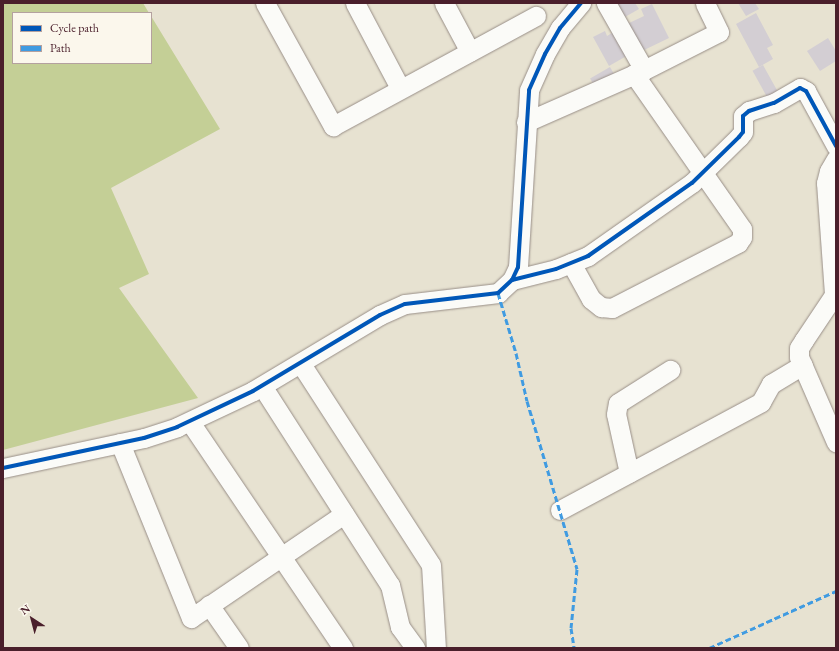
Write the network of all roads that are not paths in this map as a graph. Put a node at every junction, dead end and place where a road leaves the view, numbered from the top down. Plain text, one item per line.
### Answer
1 (265, 3) edge
2 (355, 3) edge
3 (444, 3) edge
4 (580, 3) edge
5 (606, 3) edge
6 (706, 3) edge
7 (533, 9) edge
8 (558, 32) junction
9 (470, 52) junction
10 (639, 72) junction
11 (400, 88) junction
12 (526, 122) junction
13 (836, 146) edge
14 (836, 159) edge
15 (702, 174) junction
16 (571, 263) junction
17 (512, 280) junction
18 (835, 293) edge
19 (301, 364) junction
20 (803, 365) junction
21 (670, 370) dead end
22 (262, 386) junction
23 (190, 422) junction
24 (836, 442) edge
25 (120, 443) junction
26 (3, 468) edge
27 (629, 473) junction
28 (560, 510) dead end
29 (344, 514) junction
30 (281, 557) junction
31 (209, 605) junction
32 (239, 648) edge
33 (343, 648) edge
34 (415, 648) edge
35 (436, 648) edge

1 - 11 street
2 - 11 street
3 - 9 street
4 - 8 street
5 - 10 street
6 - 10 street
7 - 8 street
7 - 9 street
8 - 12 street
9 - 11 street
10 - 12 street
10 - 15 street
12 - 17 street
13 - 15 street
14 - 18 street
15 - 16 street
15 - 16 street
16 - 17 street
17 - 19 street
18 - 20 street
19 - 22 street
19 - 35 street
20 - 24 street
20 - 27 street
21 - 27 street
22 - 23 street
22 - 29 street
23 - 25 street
23 - 30 street
25 - 26 street
25 - 31 street
27 - 28 street
29 - 30 street
29 - 34 street
30 - 31 street
30 - 33 street
31 - 32 street

